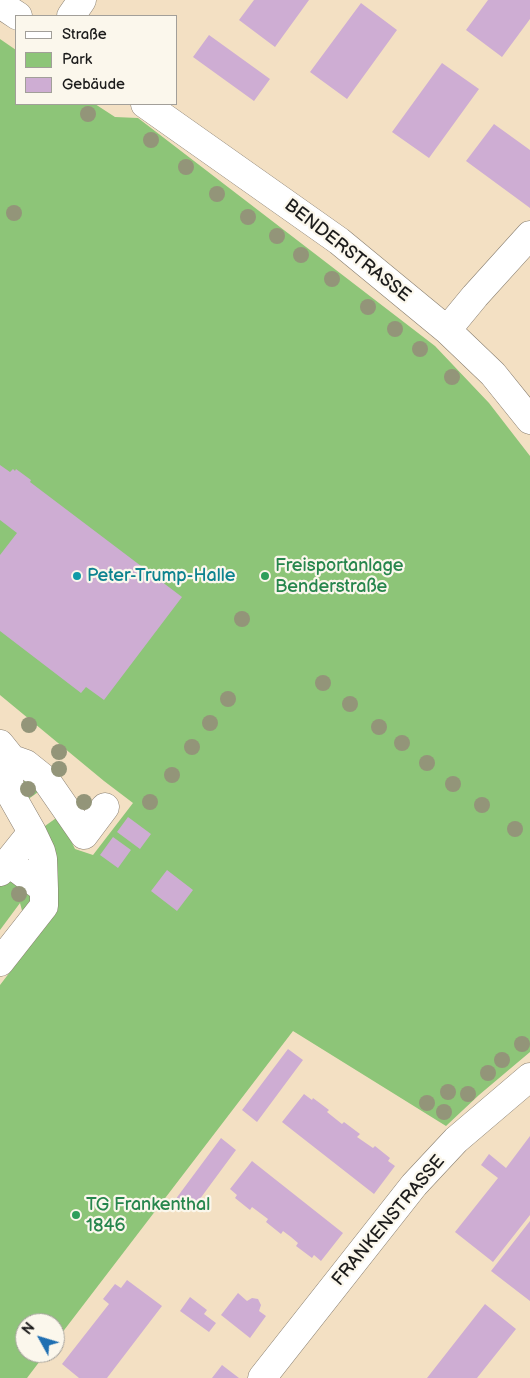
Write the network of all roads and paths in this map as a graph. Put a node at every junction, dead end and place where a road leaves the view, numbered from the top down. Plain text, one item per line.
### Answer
1 (82, 0) edge
2 (0, 4) edge
3 (16, 15) edge
4 (72, 15) edge
5 (146, 105) edge
6 (530, 235) edge
7 (447, 330) junction
8 (530, 420) edge
9 (6, 751) edge
10 (106, 807) dead end
11 (32, 832) junction
12 (4, 867) edge
13 (44, 889) junction
14 (0, 962) edge
15 (530, 1077) edge
16 (262, 1378) edge

1 - 4 street
2 - 3 street
5 - 7 street, BENDERSTRASSE
6 - 7 street
7 - 8 street, BENDERSTRASSE
9 - 10 street
9 - 11 street
11 - 12 street
11 - 13 street
12 - 13 street
13 - 14 street
15 - 16 street, FRANKENSTRASSE

